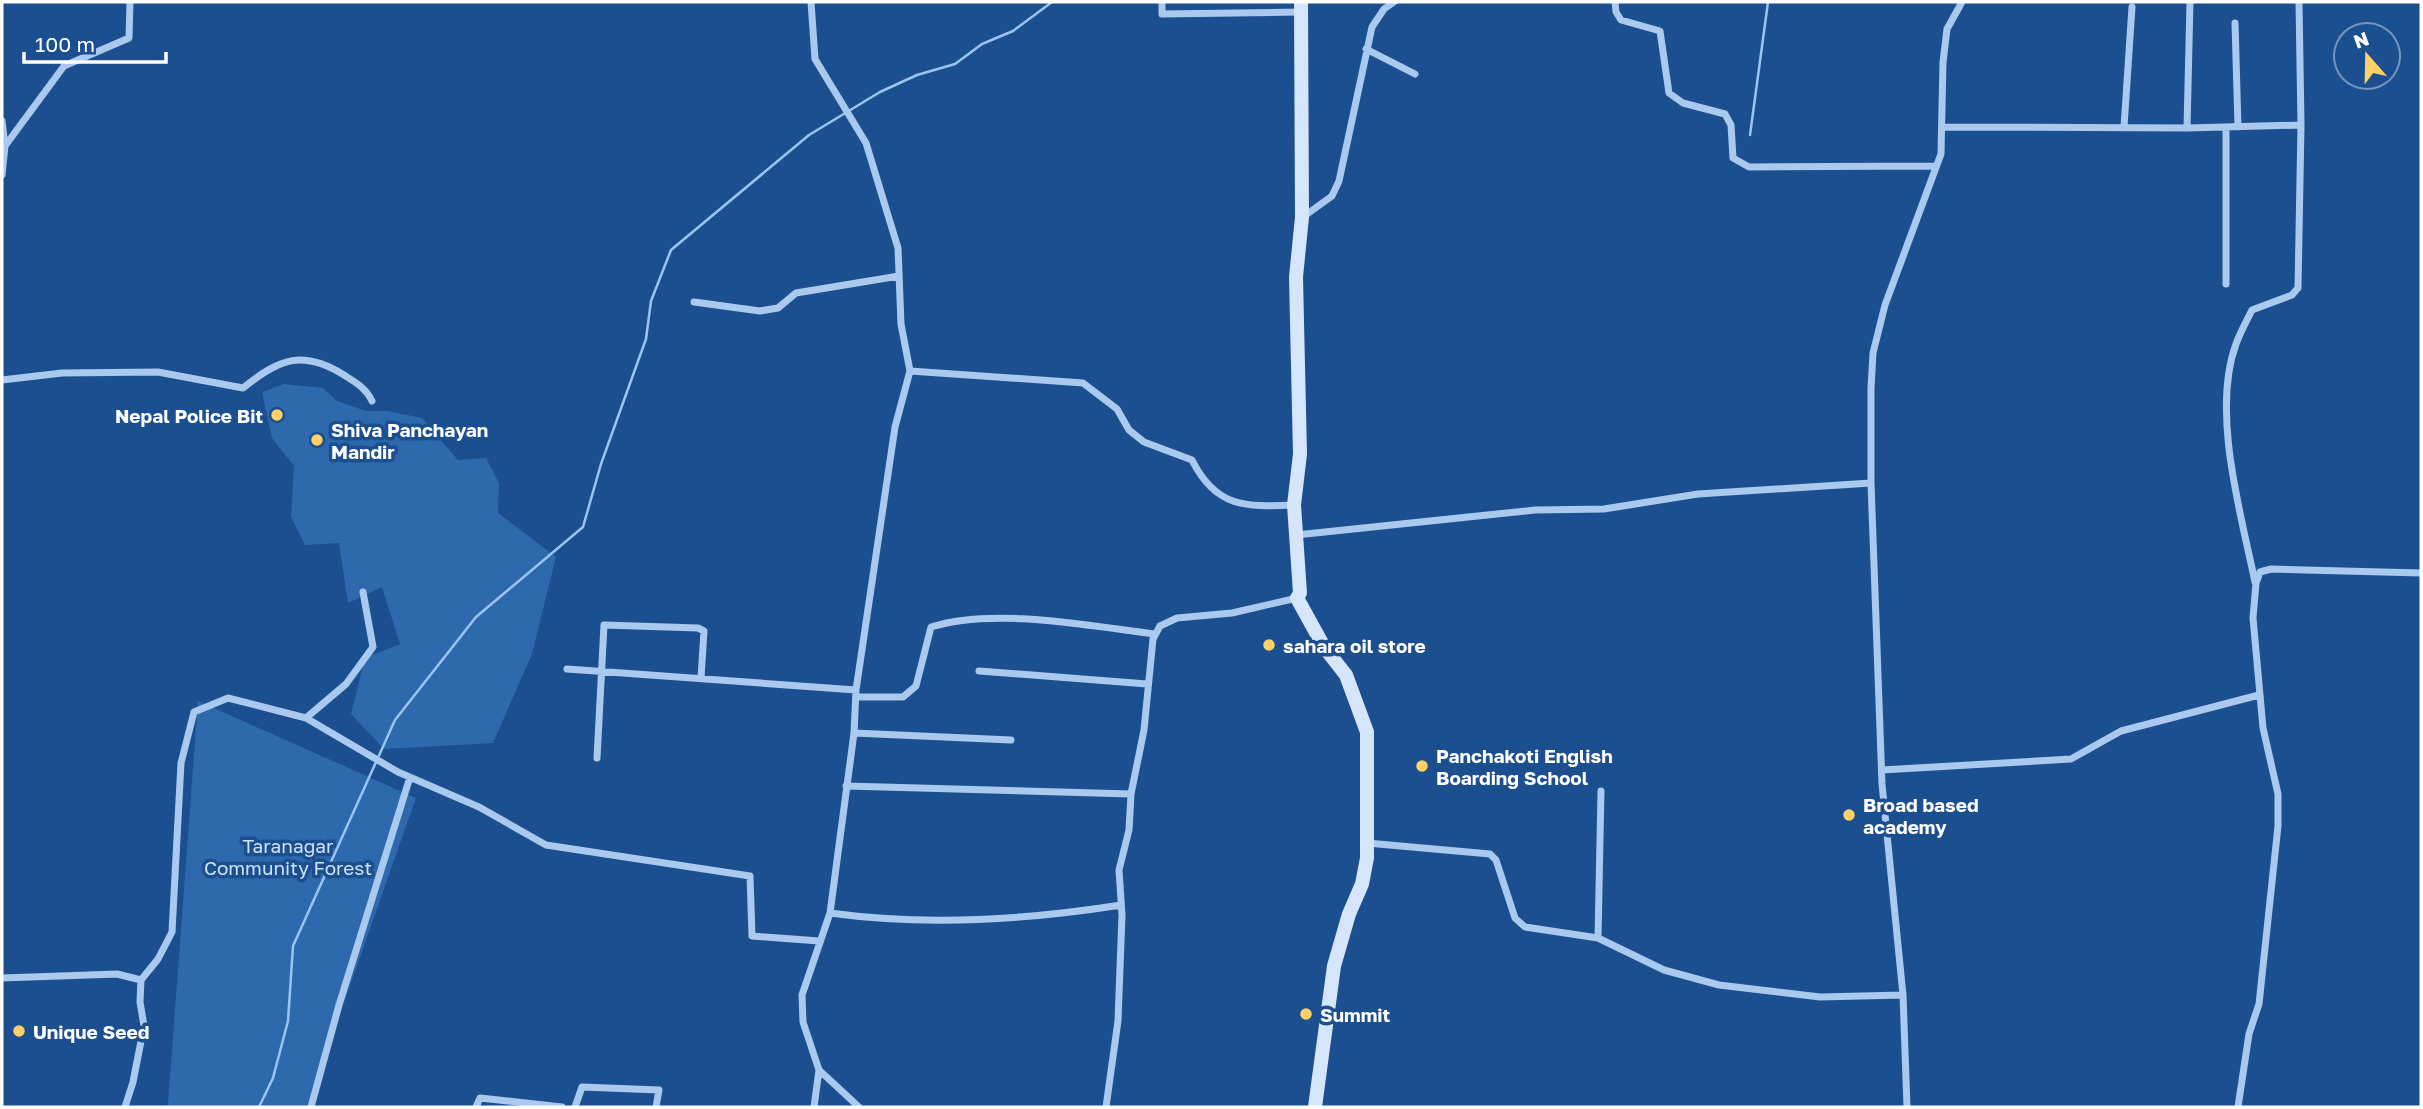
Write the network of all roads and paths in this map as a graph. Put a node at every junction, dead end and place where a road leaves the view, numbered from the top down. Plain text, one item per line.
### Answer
1 (130, 2) edge
2 (811, 2) edge
3 (1162, 2) edge
4 (1394, 2) edge
5 (1615, 2) edge
6 (1962, 2) edge
7 (2190, 2) edge
8 (2299, 2) edge
9 (1301, 7) edge
10 (2132, 7) dead end
11 (2235, 23) dead end
12 (1366, 49) junction
13 (1415, 74) dead end
14 (2, 121) edge
15 (2301, 125) junction
16 (1944, 127) junction
17 (2124, 127) junction
18 (2225, 127) junction
19 (2238, 127) junction
20 (2188, 128) junction
21 (5, 146) junction
22 (1935, 166) junction
23 (2, 175) edge
24 (1302, 218) junction
25 (899, 276) junction
26 (2226, 284) dead end
27 (694, 302) dead end
28 (909, 371) junction
29 (2, 380) edge
30 (372, 401) dead end
31 (1871, 483) junction
32 (1294, 505) junction
33 (1296, 535) junction
34 (2421, 573) edge
35 (2256, 583) junction
36 (363, 592) dead end
37 (1297, 598) junction
38 (1155, 634) junction
39 (567, 669) dead end
40 (600, 671) junction
41 (979, 671) dead end
42 (701, 678) junction
43 (1147, 684) junction
44 (856, 694) junction
45 (2259, 695) junction
46 (306, 718) junction
47 (854, 733) junction
48 (1011, 740) dead end
49 (597, 758) dead end
50 (1882, 770) junction
51 (410, 777) junction
52 (846, 786) junction
53 (1601, 791) dead end
54 (1131, 794) junction
55 (1367, 844) junction
56 (1121, 905) junction
57 (830, 913) junction
58 (1598, 939) junction
59 (819, 941) junction
60 (2, 978) edge
61 (141, 980) junction
62 (1903, 995) junction
63 (819, 1070) junction
64 (125, 1107) edge
65 (311, 1107) edge
66 (476, 1107) edge
67 (562, 1107) edge
68 (575, 1107) edge
69 (656, 1107) edge
70 (814, 1107) edge
71 (859, 1107) edge
72 (1106, 1107) edge
73 (1315, 1107) edge
74 (1907, 1107) edge
75 (2238, 1107) edge

1 - 21 street
2 - 25 street
3 - 9 street
4 - 12 street
5 - 22 street
6 - 16 street
7 - 20 street
8 - 15 street
9 - 24 street
10 - 17 street
11 - 19 street
12 - 13 street
12 - 24 street
14 - 21 street
15 - 19 street
15 - 35 street
16 - 17 street
16 - 22 street
17 - 20 street
18 - 19 street
18 - 20 street
18 - 26 street
21 - 23 street
22 - 31 street
24 - 32 street
25 - 27 street
25 - 28 street
28 - 32 street
28 - 44 street
29 - 30 street
31 - 33 street
31 - 50 street
32 - 33 street
33 - 37 street
34 - 35 street
35 - 45 street
36 - 46 street
37 - 38 street
37 - 55 street
38 - 43 street
38 - 44 street
39 - 40 street
40 - 42 street
40 - 42 street
40 - 49 street
41 - 43 street
42 - 44 street
43 - 54 street
44 - 47 street
45 - 50 street
45 - 75 street
46 - 51 street
46 - 61 street
47 - 48 street
47 - 52 street
50 - 62 street
51 - 59 street
51 - 65 street
52 - 54 street
52 - 57 street
53 - 58 street
54 - 56 street
55 - 58 street
55 - 73 street
56 - 57 street
56 - 72 street
57 - 59 street
58 - 62 street
59 - 63 street
60 - 61 street
61 - 64 street
62 - 74 street
63 - 70 street
63 - 71 street
66 - 67 street
68 - 69 street

